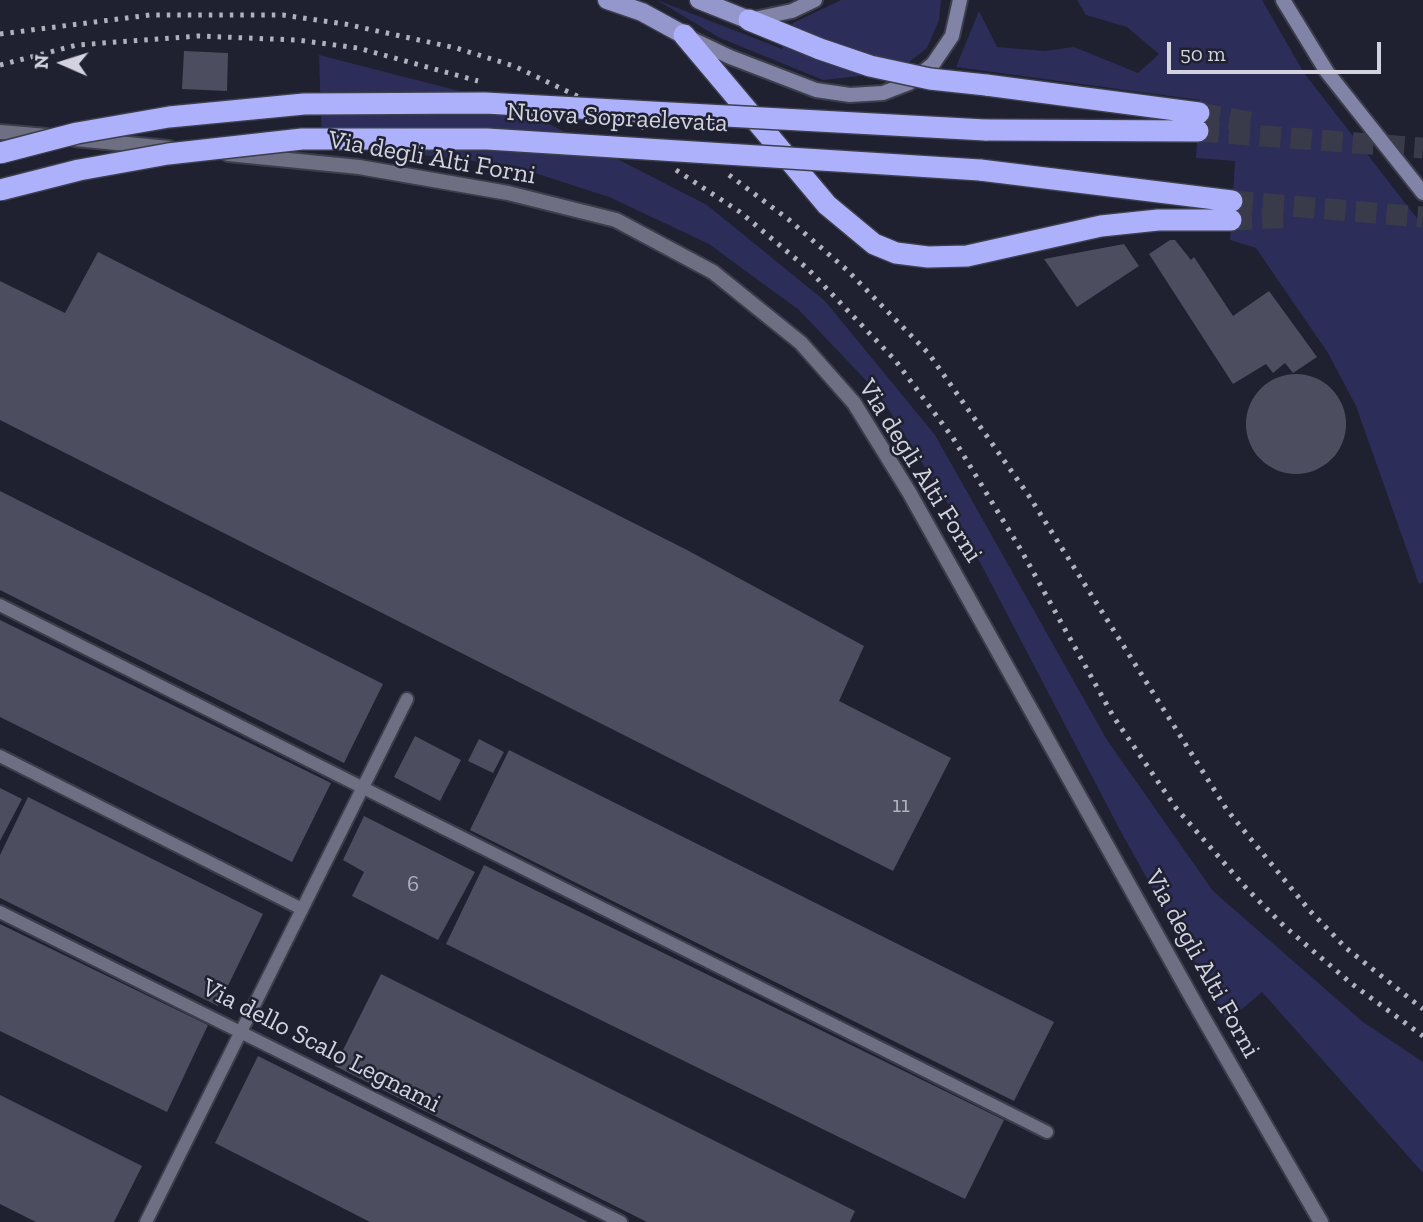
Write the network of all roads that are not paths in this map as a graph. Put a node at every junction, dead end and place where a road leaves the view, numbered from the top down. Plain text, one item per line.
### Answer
1 (607, 0) edge
2 (699, 0) edge
3 (815, 0) edge
4 (960, 0) edge
5 (1283, 0) edge
6 (749, 20) junction
7 (684, 35) junction
8 (0, 132) edge
9 (0, 153) edge
10 (0, 190) edge
11 (1423, 193) edge
12 (0, 605) edge
13 (407, 699) dead end
14 (0, 756) edge
15 (362, 786) junction
16 (300, 908) junction
17 (0, 912) edge
18 (239, 1030) junction
19 (1047, 1132) dead end
20 (149, 1221) edge
21 (621, 1222) edge
22 (1321, 1222) edge

1 - 7 main road
2 - 6 main road
3 - 6 main road
4 - 7 main road
5 - 11 main road
6 - 9 highway, Nuova Sopraelevata, bridge
7 - 10 highway, Nuova Sopraelevata, bridge
8 - 22 street, Via degli Alti Forni
12 - 15 lane
13 - 15 lane
14 - 16 lane
15 - 16 lane
15 - 19 lane
16 - 18 lane
17 - 18 lane, Via dello Scalo Legnami
18 - 20 lane
18 - 21 lane, Via dello Scalo Legnami

